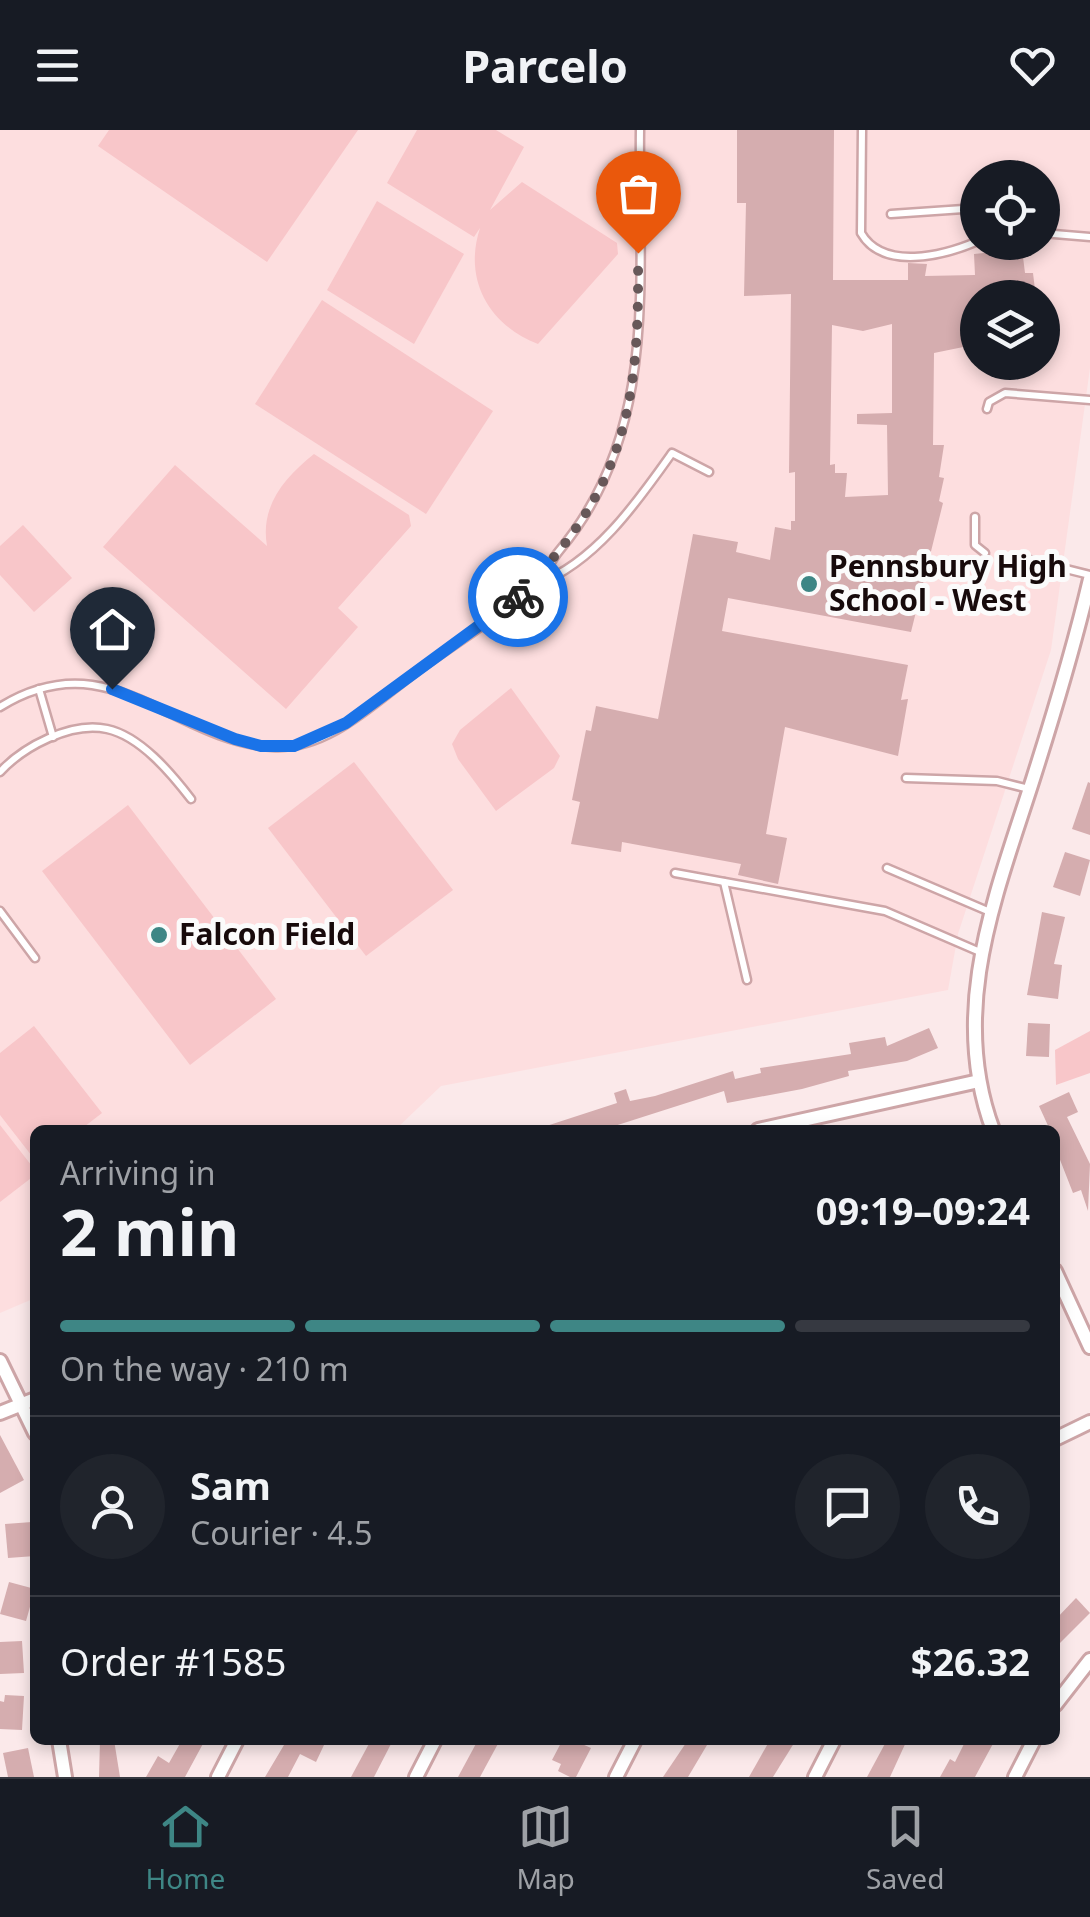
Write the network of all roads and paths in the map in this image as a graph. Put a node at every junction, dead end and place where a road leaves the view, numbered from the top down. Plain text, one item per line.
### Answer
1 (640, 130) edge
2 (862, 130) edge
3 (960, 209) edge
4 (891, 214) dead end
5 (1060, 234) edge
6 (1090, 236) edge
7 (960, 247) edge
8 (1090, 400) edge
9 (987, 409) dead end
10 (710, 472) dead end
11 (975, 516) dead end
12 (985, 553) dead end
13 (1030, 560) dead end
14 (1090, 577) edge
15 (536, 584) junction
16 (39, 688) junction
17 (0, 707) edge
18 (54, 737) junction
19 (0, 772) edge
20 (906, 778) dead end
21 (1030, 790) junction
22 (190, 799) dead end
23 (887, 868) dead end
24 (675, 873) dead end
25 (725, 886) junction
26 (0, 910) edge
27 (990, 912) junction
28 (980, 952) junction
29 (36, 958) dead end
30 (748, 980) dead end
31 (979, 1081) junction
32 (781, 1125) edge
33 (992, 1125) edge
34 (1060, 1282) edge
35 (1090, 1348) edge
36 (0, 1361) edge
37 (28, 1402) edge
38 (0, 1414) edge
39 (1090, 1422) edge
40 (1060, 1437) edge
41 (1090, 1660) edge
42 (1060, 1699) edge
43 (60, 1745) edge
44 (234, 1745) edge
45 (433, 1745) edge
46 (633, 1745) edge
47 (831, 1745) edge
48 (1032, 1745) edge
49 (1019, 1776) edge
50 (64, 1777) edge
51 (218, 1777) edge
52 (416, 1777) edge
53 (616, 1777) edge
54 (815, 1777) edge

1 - 15 lane
2 - 7 lane
3 - 4 lane
5 - 6 lane
8 - 9 lane
10 - 15 lane
11 - 12 lane
13 - 14 lane
14 - 21 street
15 - 16 lane
16 - 17 lane
16 - 18 lane
18 - 19 lane
18 - 22 lane
20 - 21 lane
21 - 27 street
23 - 27 lane
24 - 25 lane
25 - 28 lane
25 - 30 lane
26 - 29 lane
27 - 28 street
28 - 31 street
31 - 32 street
31 - 33 street
34 - 35 street
36 - 37 street
37 - 38 street
39 - 40 street
41 - 42 street
43 - 50 street
44 - 51 street
45 - 52 street
46 - 53 street
47 - 54 street
48 - 49 street

